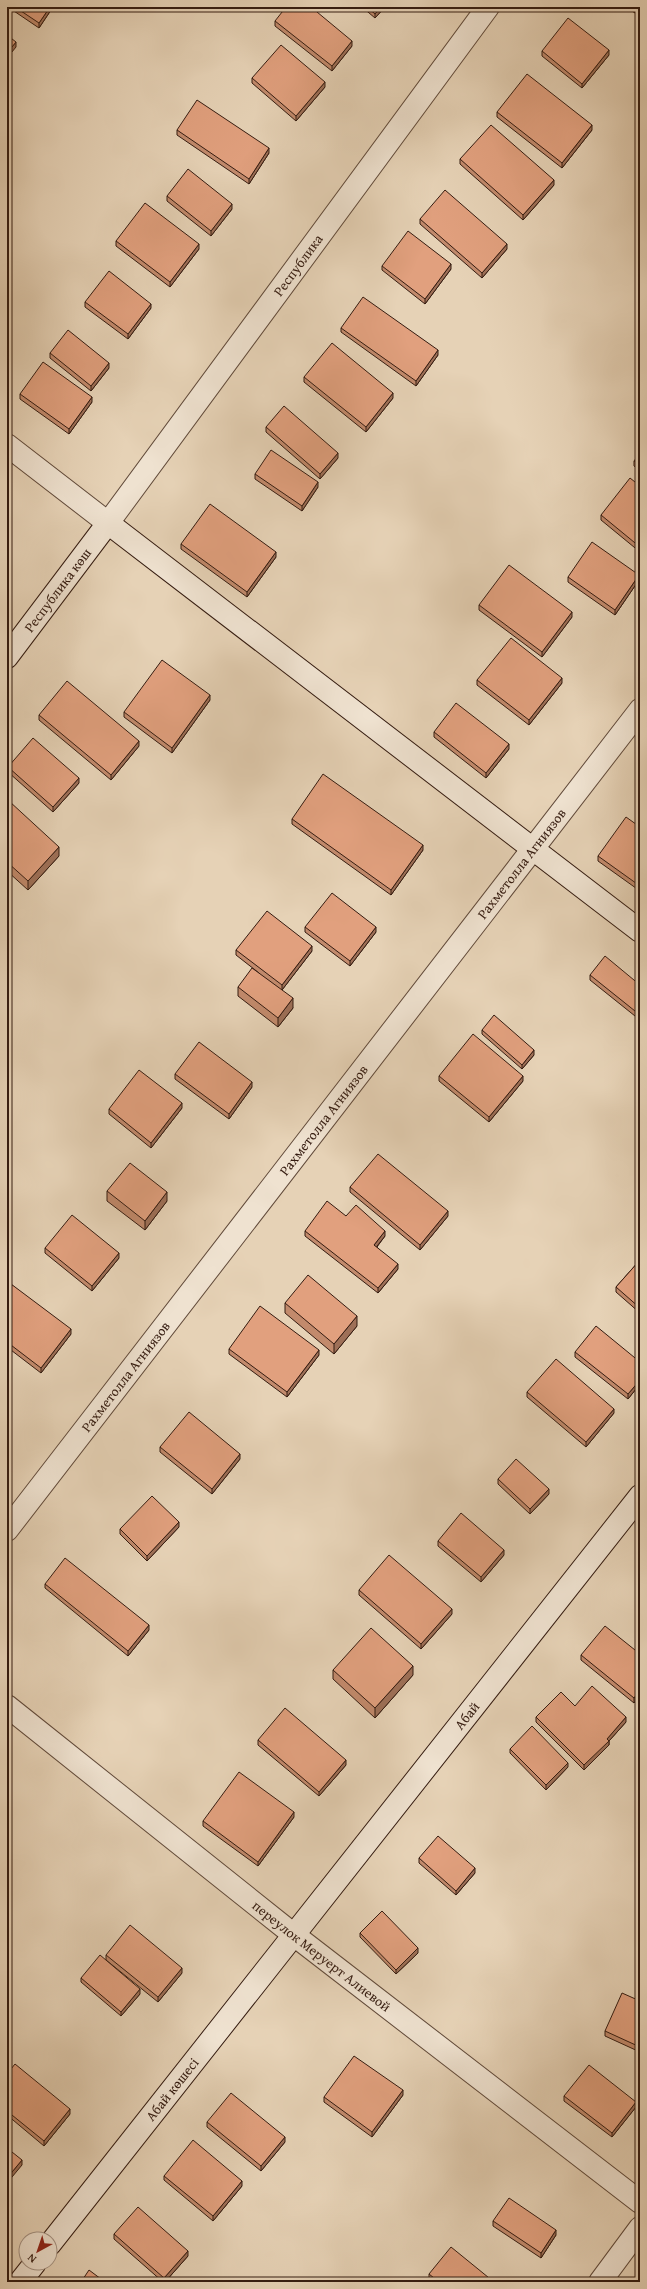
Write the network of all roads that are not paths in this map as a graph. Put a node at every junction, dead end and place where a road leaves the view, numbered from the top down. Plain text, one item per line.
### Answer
1 (488, 7) edge
2 (7, 445) edge
3 (108, 523) junction
4 (7, 657) edge
5 (640, 710) edge
6 (533, 848) junction
7 (640, 931) edge
8 (640, 1496) edge
9 (7, 1530) edge
10 (7, 1706) edge
11 (294, 1935) junction
12 (640, 2202) edge
13 (640, 2228) edge
14 (58, 2234) edge
15 (29, 2271) edge
16 (20, 2282) edge
17 (600, 2282) edge

1 - 3 street, Республика
2 - 3 street
3 - 4 street, Республика көш
3 - 6 street
5 - 6 street, Рахметолла Агниязов
6 - 7 street
6 - 9 street, Рахметолла Агниязов
8 - 11 street, Абай
10 - 11 street, переулок Меруерт Алиевой
11 - 12 street, переулок Меруерт Алиевой
11 - 14 street, Абай көшесі
13 - 17 street
15 - 16 street

